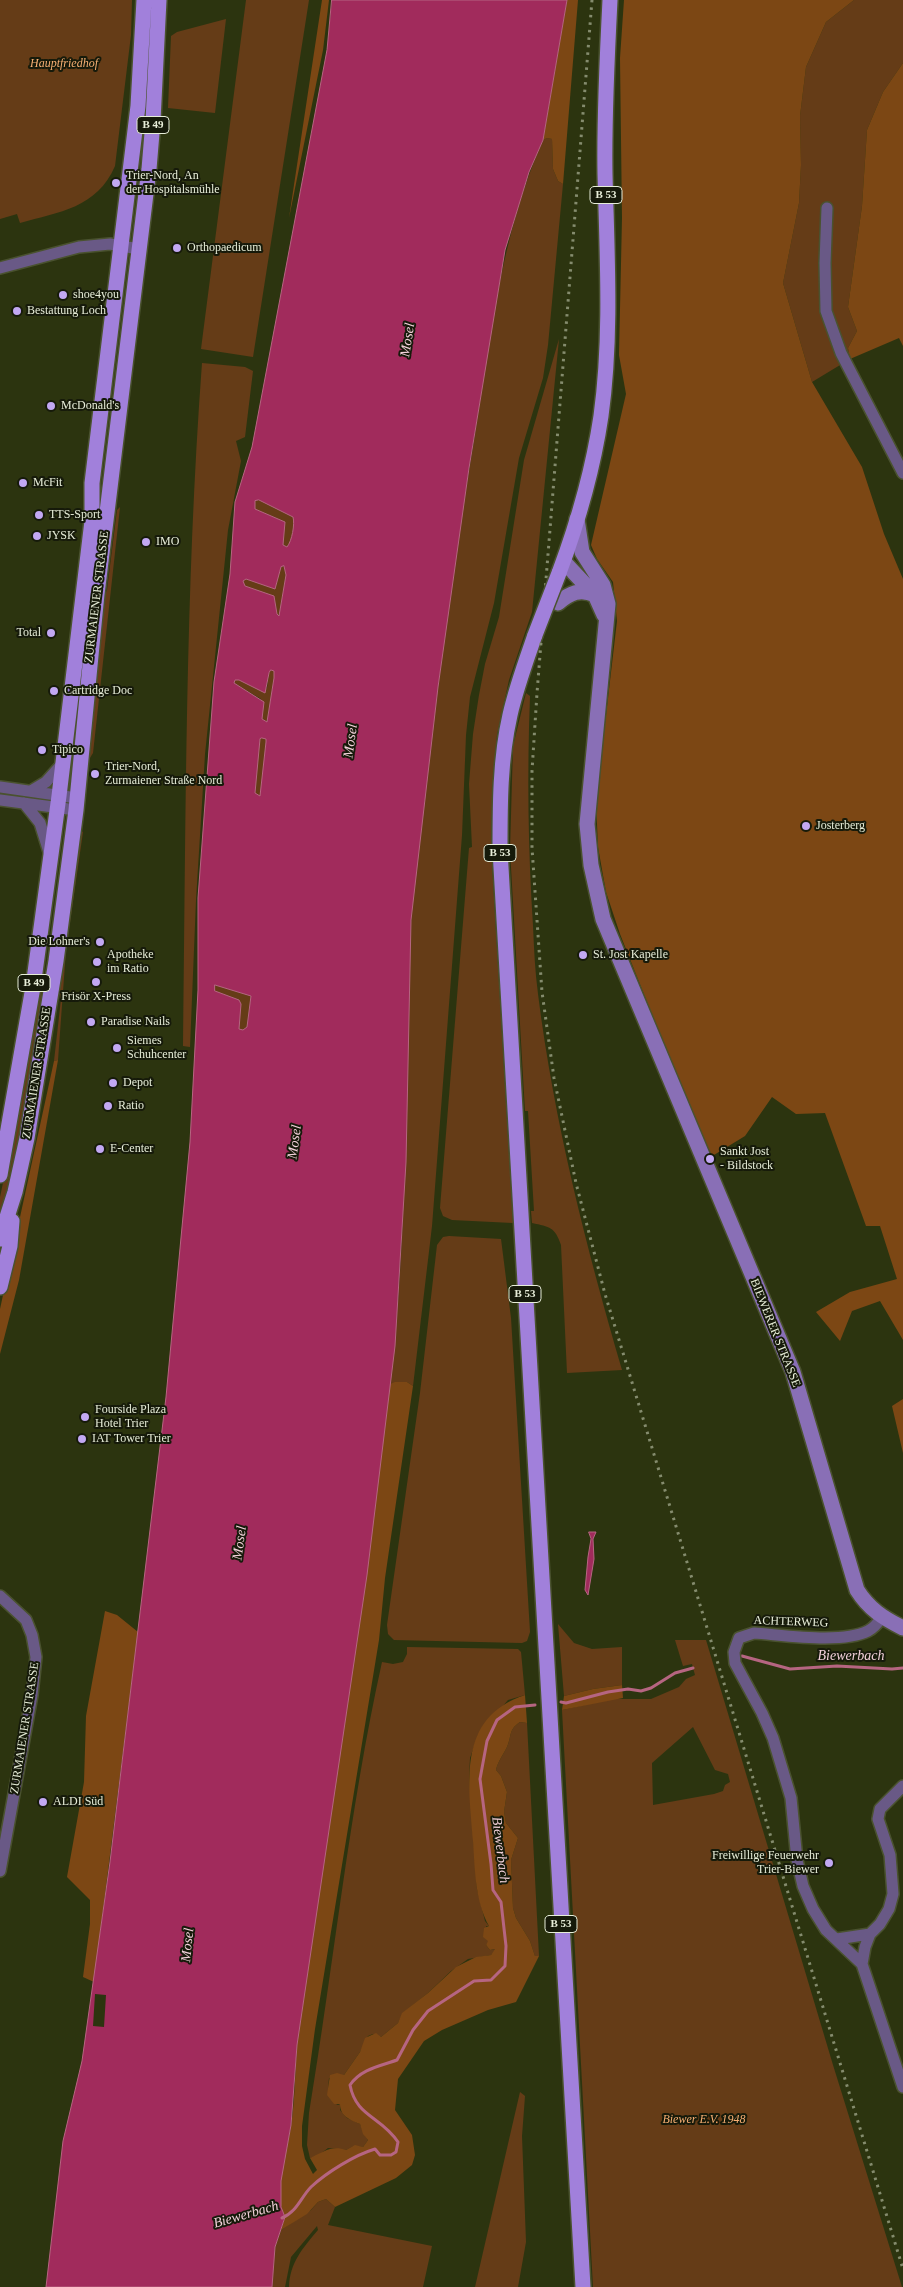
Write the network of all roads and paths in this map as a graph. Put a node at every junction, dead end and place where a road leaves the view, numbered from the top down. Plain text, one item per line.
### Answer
1 (144, 0) edge
2 (159, 0) edge
3 (610, 0) edge
4 (127, 188) junction
5 (146, 190) junction
6 (827, 208) dead end
7 (120, 246) junction
8 (139, 249) junction
9 (0, 268) edge
10 (903, 474) edge
11 (577, 519) junction
12 (591, 566) junction
13 (562, 567) junction
14 (595, 595) junction
15 (558, 603) dead end
16 (606, 623) junction
17 (63, 762) junction
18 (0, 787) edge
19 (31, 791) junction
20 (0, 800) edge
21 (58, 802) junction
22 (24, 803) junction
23 (76, 804) junction
24 (50, 859) junction
25 (14, 1107) junction
26 (0, 1147) edge
27 (0, 1176) edge
28 (15, 1192) junction
29 (0, 1239) edge
30 (0, 1287) edge
31 (0, 1596) edge
32 (882, 1617) junction
33 (903, 1628) edge
34 (903, 1786) edge
35 (0, 1872) edge
36 (870, 1934) junction
37 (837, 1939) junction
38 (862, 1964) junction
39 (903, 2087) edge
40 (583, 2287) edge

1 - 4 main road, ZURMAIENER STRASSE / B 49
2 - 5 main road, ZURMAIENER STRASSE / B 49
3 - 11 main road, B 53
4 - 5 main road
4 - 7 main road, ZURMAIENER STRASSE / B 49
5 - 8 main road, ZURMAIENER STRASSE / B 49
6 - 10 street
7 - 8 street
7 - 9 street
7 - 17 main road, ZURMAIENER STRASSE / B 49
8 - 23 main road, ZURMAIENER STRASSE / B 49
11 - 12 street, BIEWERER STRASSE
11 - 13 main road, B 53
12 - 13 street
12 - 16 street, BIEWERER STRASSE
13 - 14 street
13 - 40 main road, B 53, bridge
14 - 15 street
14 - 16 street
16 - 32 street, BIEWERER STRASSE
17 - 19 street
17 - 21 main road, ZURMAIENER STRASSE / B 49
18 - 19 street
19 - 21 street
20 - 22 street
21 - 22 street
21 - 23 street
21 - 24 main road, ZURMAIENER STRASSE / B 49
22 - 24 street
23 - 28 main road, ZURMAIENER STRASSE / B 49
24 - 25 main road, ZURMAIENER STRASSE / B 49
25 - 26 main road
25 - 27 main road
28 - 29 main road
28 - 30 main road
31 - 35 street, ZURMAIENER STRASSE
32 - 33 street, BIEWERER STRASSE
32 - 37 street, ACHTERWEG
34 - 36 street
36 - 37 street
36 - 38 street
37 - 38 street
38 - 39 street

